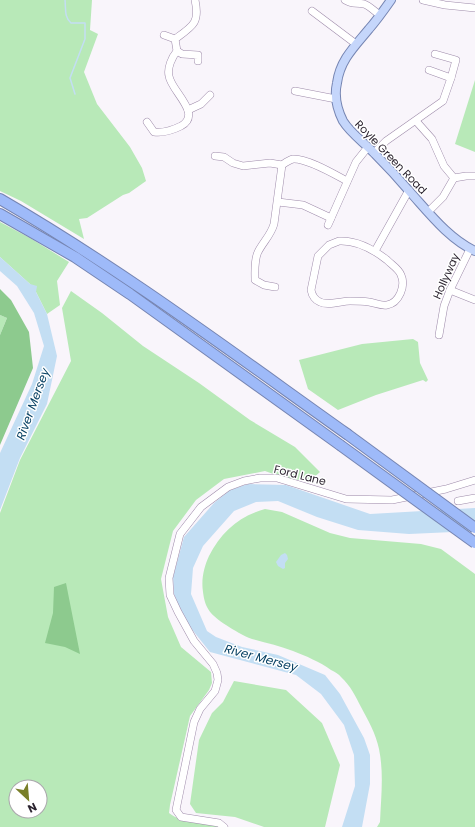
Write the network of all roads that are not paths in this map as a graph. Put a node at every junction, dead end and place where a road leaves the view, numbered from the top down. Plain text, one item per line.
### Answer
1 (195, 0) edge
2 (391, 0) edge
3 (423, 0) edge
4 (348, 5) edge
5 (475, 8) edge
6 (312, 11) dead end
7 (380, 16) junction
8 (164, 35) dead end
9 (175, 39) junction
10 (356, 44) junction
11 (177, 51) junction
12 (435, 54) dead end
13 (198, 60) dead end
14 (429, 70) dead end
15 (451, 78) junction
16 (295, 91) dead end
17 (210, 95) dead end
18 (336, 99) junction
19 (188, 110) junction
20 (416, 121) junction
21 (147, 122) dead end
22 (371, 150) junction
23 (214, 156) dead end
24 (282, 165) junction
25 (475, 176) edge
26 (454, 178) junction
27 (347, 181) junction
28 (409, 190) junction
29 (0, 199) edge
30 (278, 202) junction
31 (428, 212) junction
32 (0, 214) edge
33 (473, 250) edge
34 (375, 251) junction
35 (275, 287) dead end
36 (450, 290) junction
37 (475, 300) edge
38 (439, 336) dead end
39 (475, 480) edge
40 (475, 498) edge
41 (458, 501) dead end
42 (475, 528) edge
43 (475, 543) edge
44 (224, 827) edge

1 - 9 street
2 - 7 main road, Royle Green Road
3 - 5 street
4 - 7 street
6 - 10 street
7 - 10 main road, Royle Green Road
8 - 9 street
9 - 11 street
10 - 18 main road, Royle Green Road
11 - 13 street
11 - 19 street
12 - 15 street
14 - 15 street
15 - 20 street
16 - 18 street
17 - 19 street
18 - 22 main road, Royle Green Road
19 - 21 street
20 - 22 street
20 - 26 street
22 - 27 street
22 - 28 main road, Royle Green Road
23 - 24 street
24 - 27 street
24 - 30 street
25 - 26 street
26 - 31 street
27 - 30 street
28 - 31 main road, Royle Green Road
28 - 34 street
29 - 42 highway, bridge
30 - 35 street
31 - 33 main road, Royle Green Road
32 - 43 highway, bridge
33 - 36 street, Hollyway
34 - 34 street
36 - 37 street
36 - 38 street, Hollyway
39 - 44 street, Ford Lane
40 - 41 street

